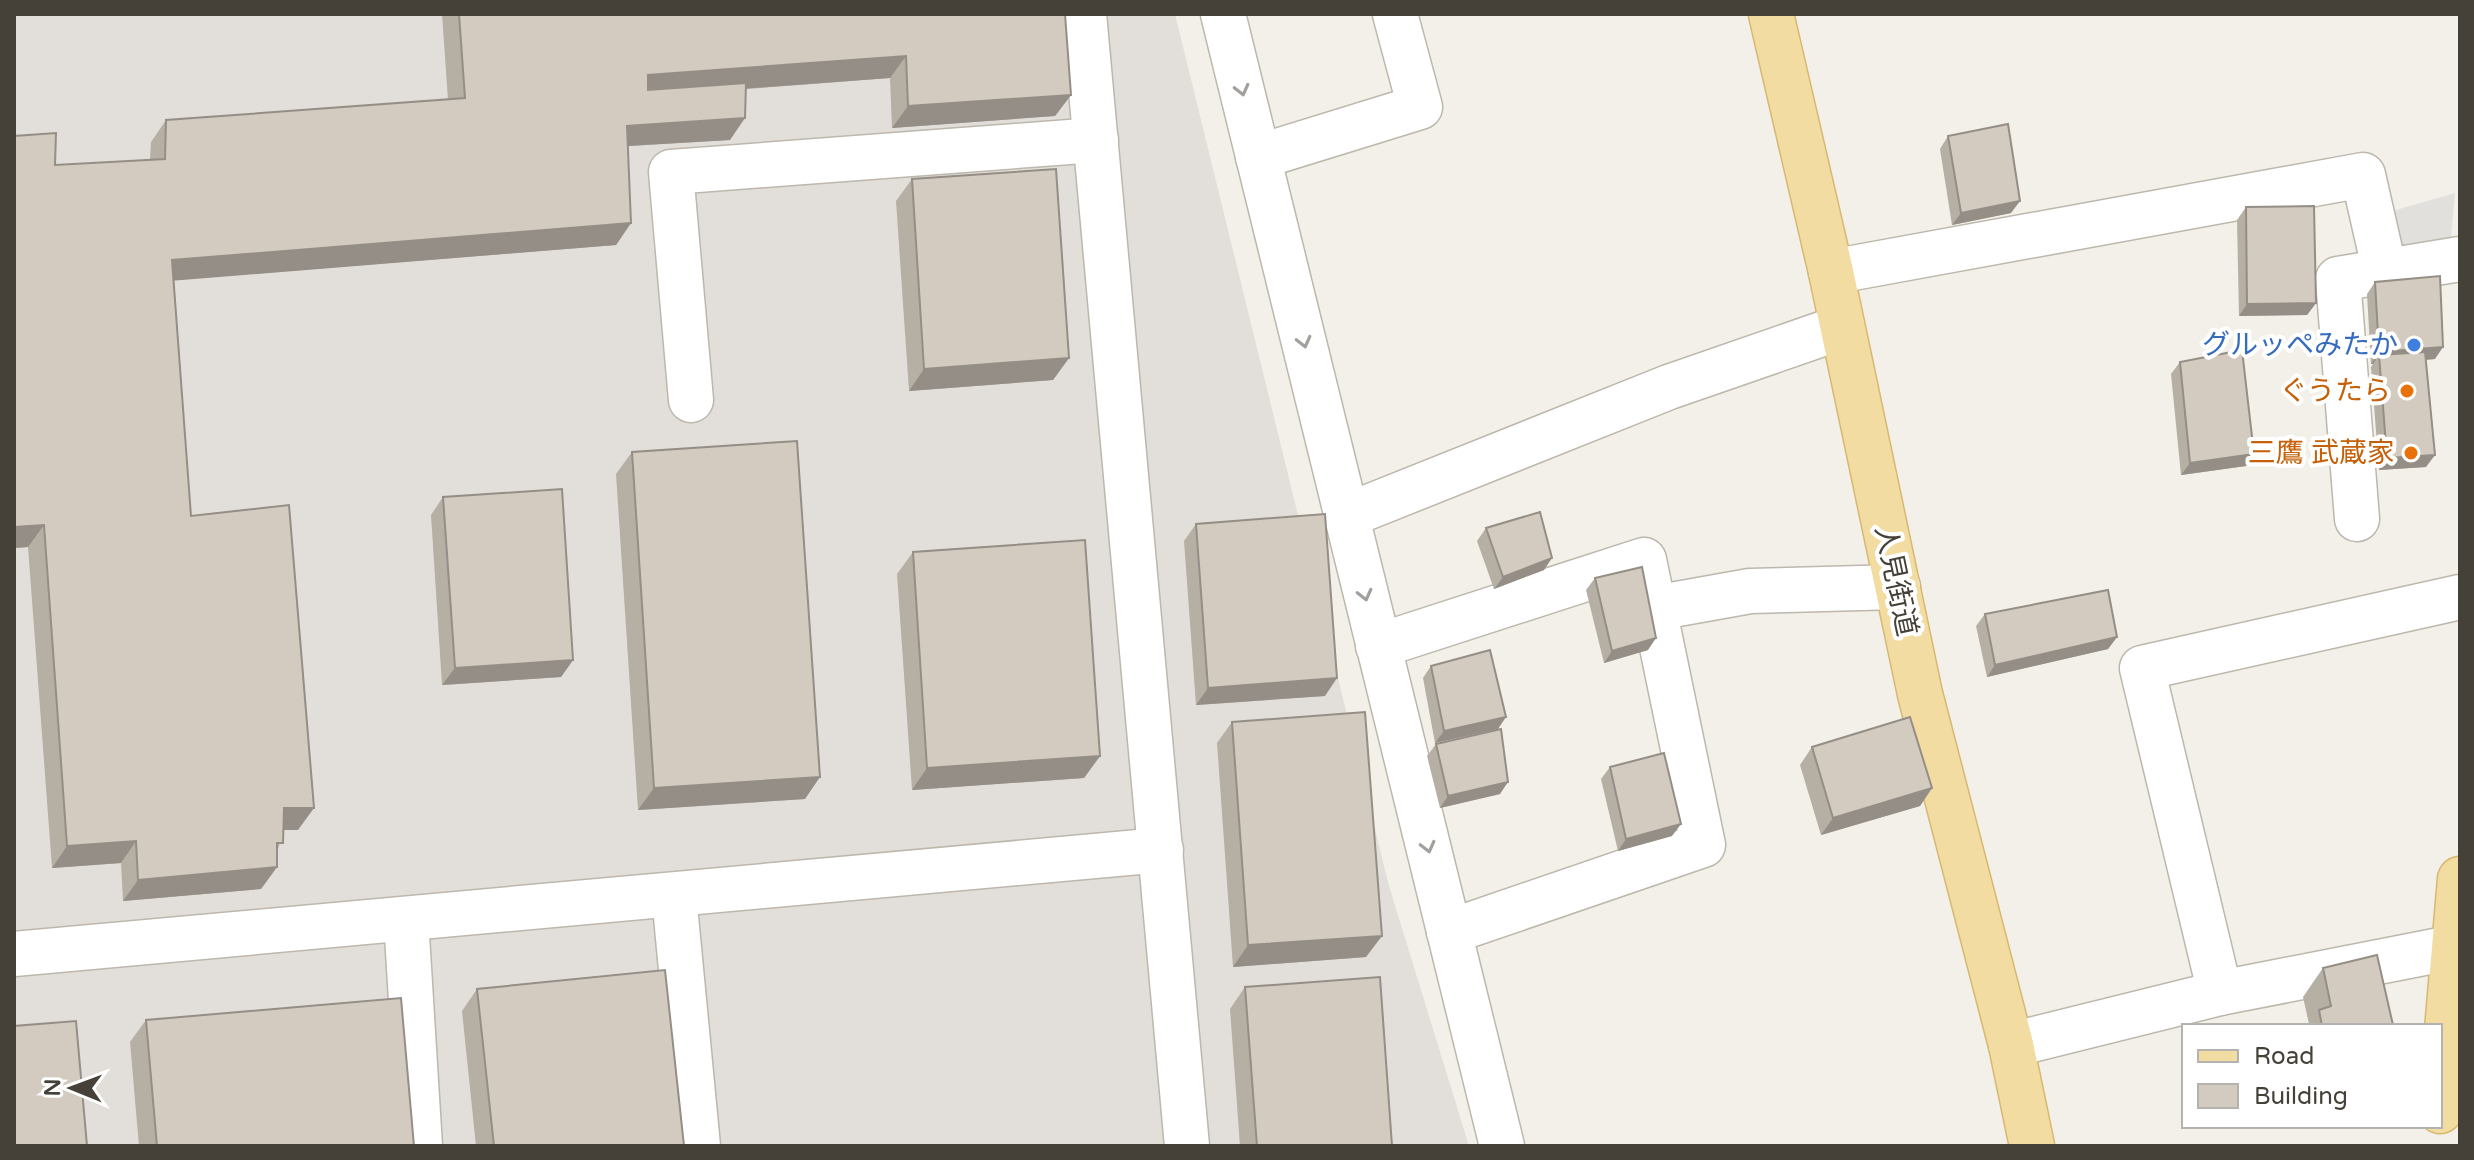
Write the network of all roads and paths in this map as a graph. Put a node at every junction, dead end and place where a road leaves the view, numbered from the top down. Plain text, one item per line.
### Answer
1 (1084, 14) edge
2 (1223, 14) edge
3 (1395, 14) edge
4 (1771, 14) edge
5 (1096, 140) junction
6 (1258, 157) junction
7 (2460, 259) edge
8 (1831, 272) junction
9 (2385, 272) junction
10 (1842, 327) junction
11 (691, 400) dead end
12 (1346, 516) junction
13 (2357, 519) dead end
14 (1898, 587) junction
15 (2460, 597) edge
16 (1655, 608) junction
17 (1378, 646) junction
18 (1161, 850) junction
19 (2460, 879) edge
20 (674, 896) junction
21 (406, 919) junction
22 (1449, 932) junction
23 (2458, 946) edge
24 (14, 954) edge
25 (2220, 993) junction
26 (2011, 1045) junction
27 (2442, 1093) edge
28 (420, 1146) edge
29 (698, 1146) edge
30 (1187, 1146) edge
31 (1502, 1146) edge
32 (2032, 1146) edge

1 - 5 street
2 -> 6 street
3 - 6 street
4 - 8 main road, 人見街道
5 - 11 street
5 - 18 street
6 -> 12 street
7 - 9 street
8 - 9 street
8 - 10 main road, 人見街道
9 - 13 street
10 - 12 street
10 - 14 main road, 人見街道
12 -> 17 street
14 - 16 street
14 - 26 main road, 人見街道
15 - 25 street
16 - 17 street
16 - 22 street
17 -> 22 street
18 - 20 street
18 - 30 street
19 - 23 main road
20 - 21 street
20 - 29 street
21 - 24 street
21 - 28 street
22 - 31 street
23 - 25 street
23 - 27 main road
25 - 26 street
26 - 32 main road, 人見街道

